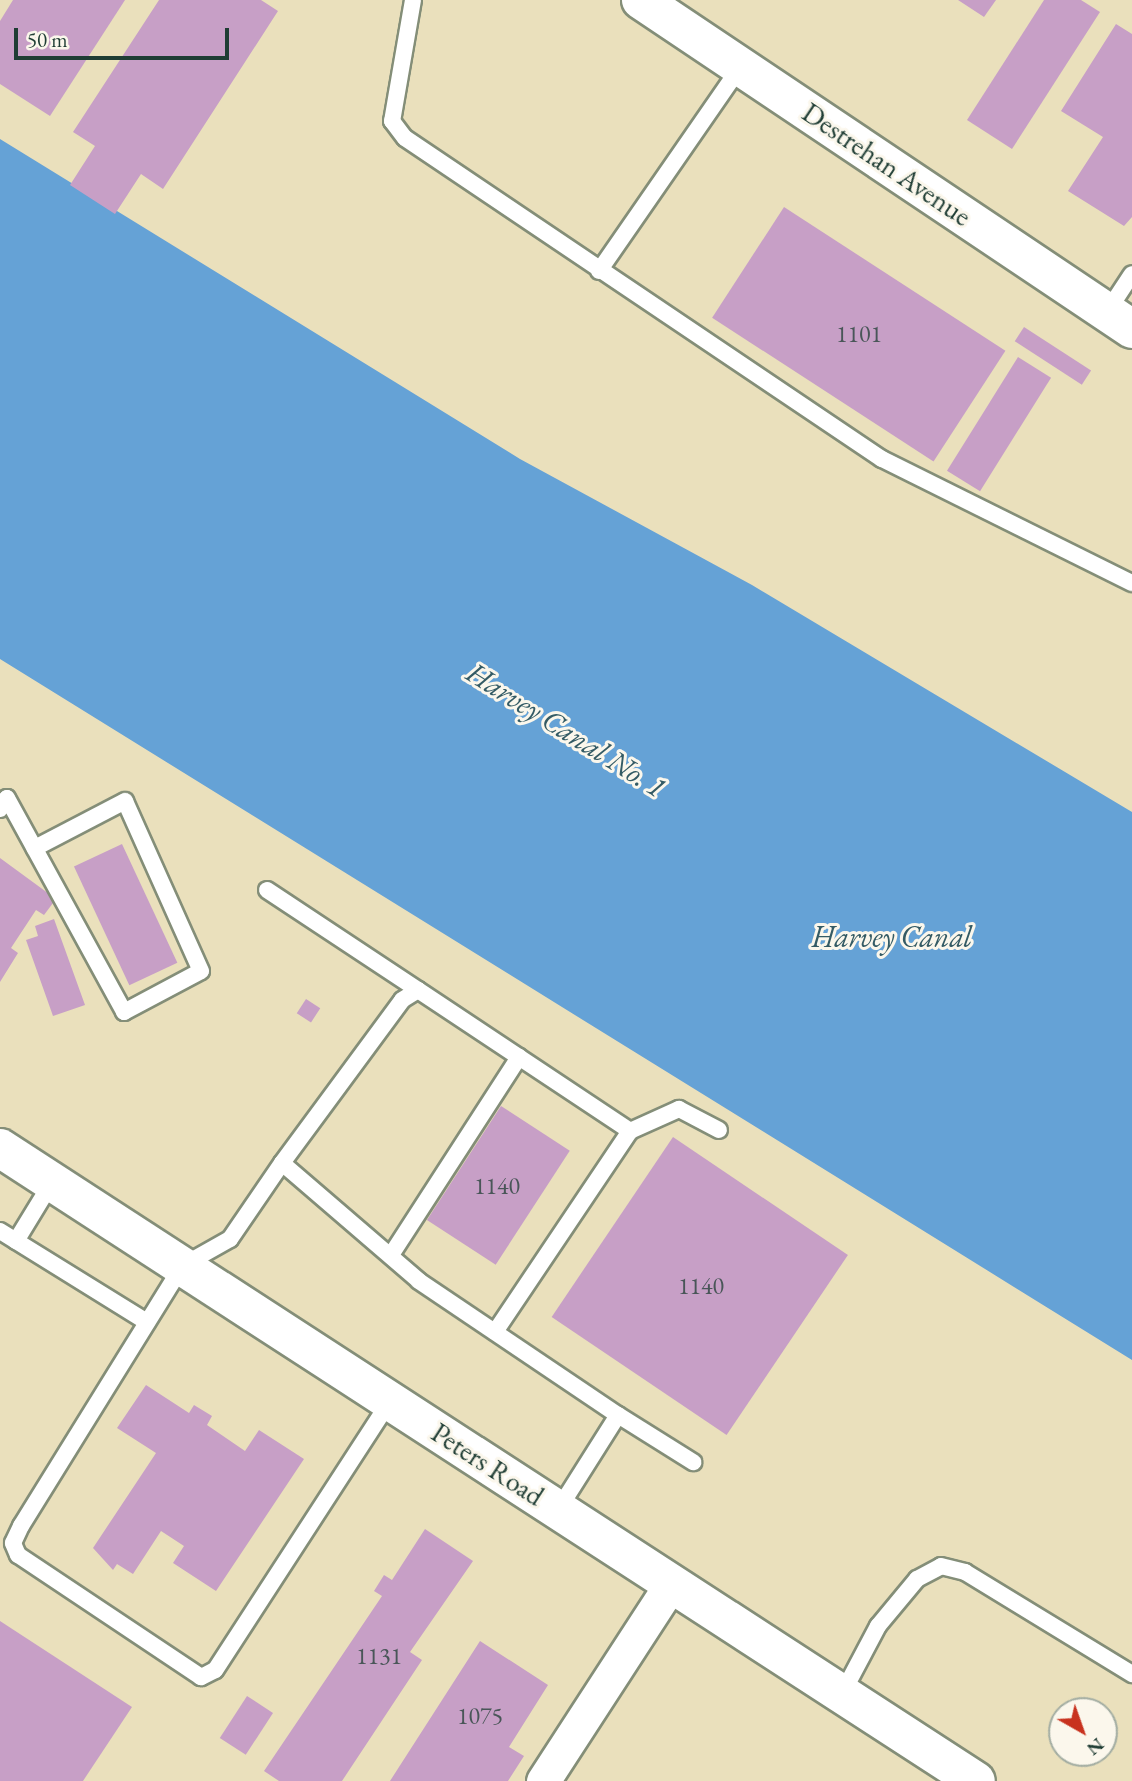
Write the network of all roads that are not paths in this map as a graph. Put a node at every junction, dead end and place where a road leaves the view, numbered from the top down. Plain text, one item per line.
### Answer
1 (414, 0) edge
2 (656, 4) edge
3 (741, 66) junction
4 (598, 271) junction
5 (1132, 274) edge
6 (1120, 321) edge
7 (1132, 583) edge
8 (2, 798) edge
9 (34, 848) junction
10 (267, 890) dead end
11 (418, 990) junction
12 (519, 1057) junction
13 (719, 1130) dead end
14 (630, 1131) junction
15 (0, 1148) edge
16 (282, 1163) junction
17 (52, 1182) junction
18 (0, 1231) edge
19 (16, 1241) junction
20 (391, 1255) junction
21 (182, 1266) junction
22 (147, 1322) junction
23 (495, 1332) junction
24 (390, 1401) junction
25 (618, 1415) junction
26 (693, 1462) dead end
27 (558, 1510) junction
28 (7, 1547) edge
29 (671, 1584) junction
30 (1132, 1674) edge
31 (842, 1694) junction
32 (543, 1781) edge
33 (976, 1781) edge

1 - 4 lane
2 - 3 main road, Destrehan Avenue
3 - 4 lane
3 - 6 main road, Destrehan Avenue
4 - 7 lane
5 - 6 lane
8 - 9 lane
9 - 9 lane
10 - 11 lane
11 - 12 lane
11 - 16 lane
12 - 14 lane
12 - 20 lane
13 - 14 lane
14 - 23 lane
15 - 17 main road, Peters Road
16 - 20 lane
16 - 21 lane
17 - 19 lane
17 - 21 main road, Peters Road
18 - 19 lane
19 - 22 lane
20 - 23 lane
21 - 22 lane
21 - 24 main road, Peters Road
22 - 28 lane
23 - 25 lane
24 - 27 main road, Peters Road
24 - 28 lane
25 - 26 lane
25 - 27 lane
27 - 29 main road, Peters Road
29 - 31 main road, Peters Road
29 - 32 street
30 - 31 lane
31 - 33 main road, Peters Road

